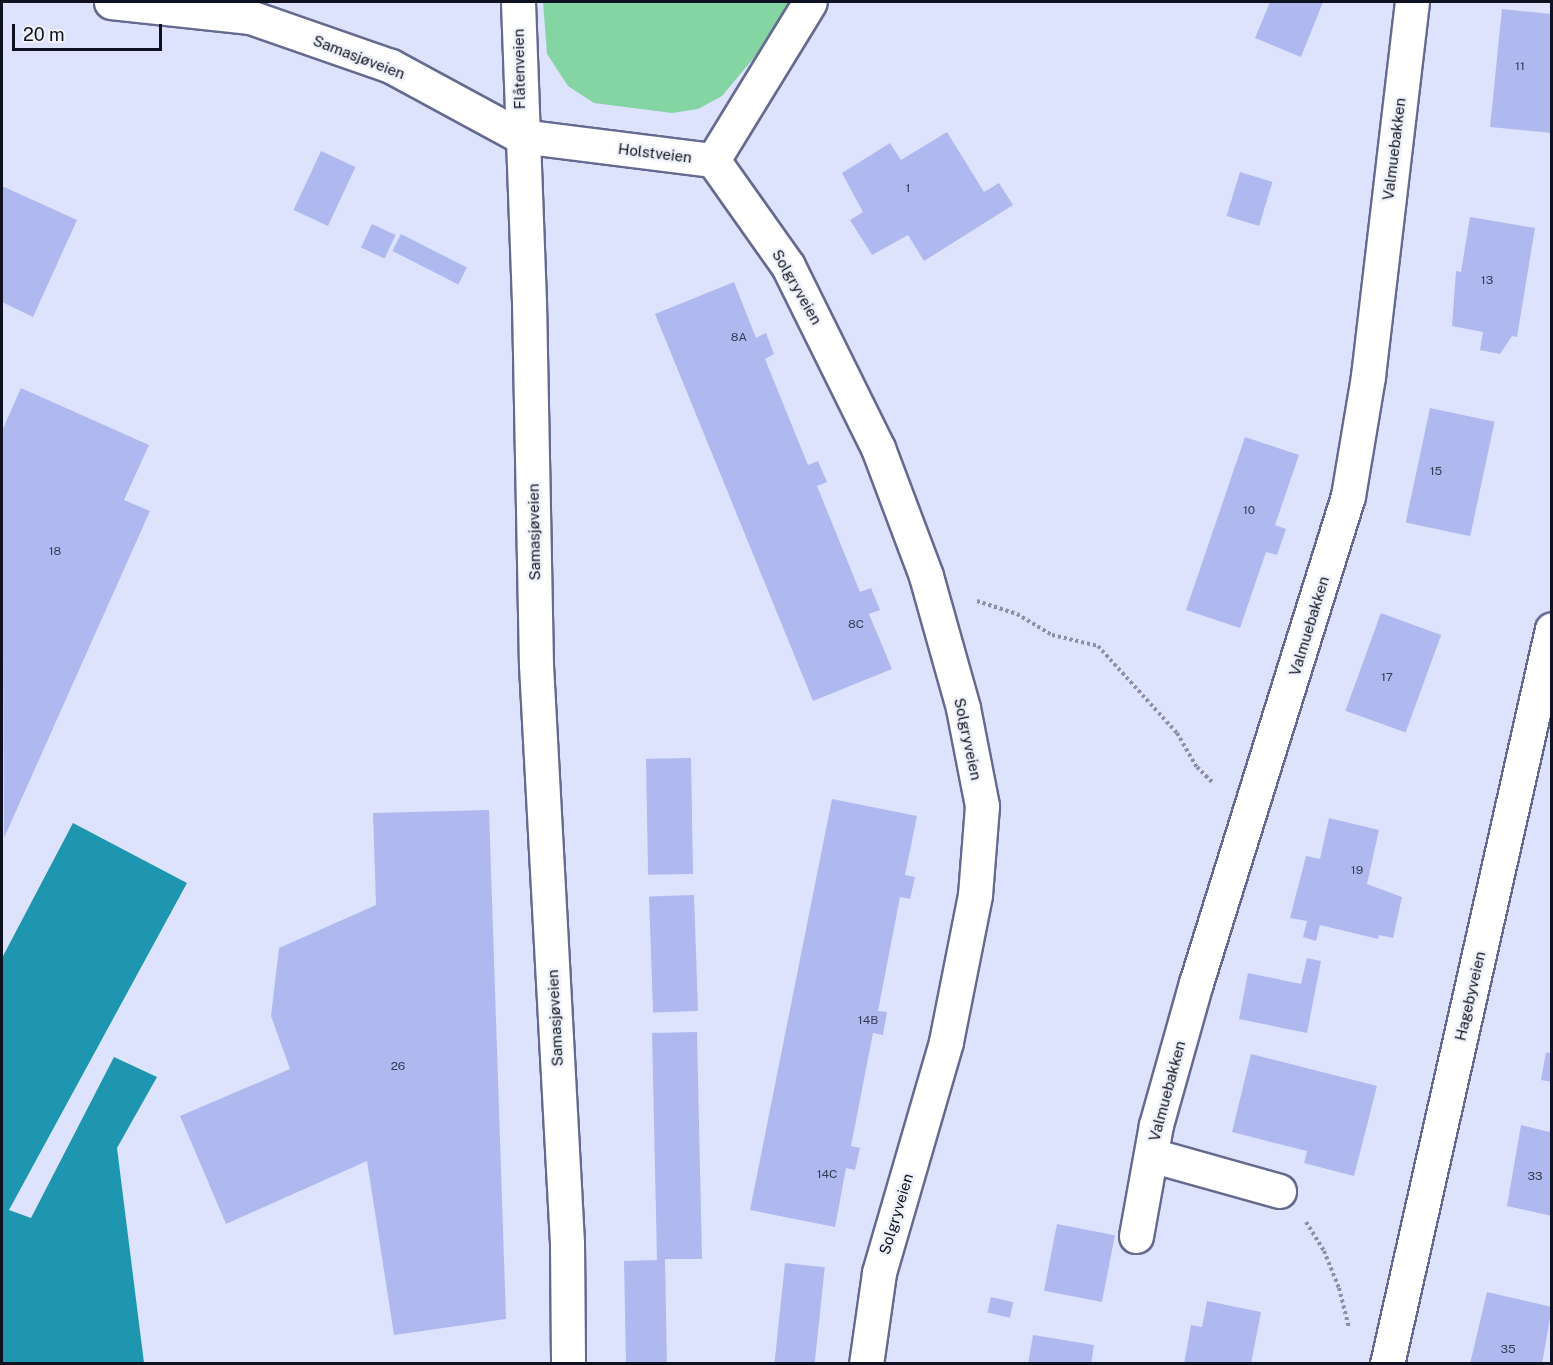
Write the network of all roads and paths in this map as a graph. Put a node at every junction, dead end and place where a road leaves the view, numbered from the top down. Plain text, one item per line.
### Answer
1 (111, 2) edge
2 (518, 2) edge
3 (810, 2) edge
4 (1412, 2) edge
5 (520, 136) junction
6 (713, 160) junction
7 (934, 606) junction
8 (1551, 629) edge
9 (1254, 800) junction
10 (1151, 1155) junction
11 (1279, 1191) joint
12 (1136, 1236) dead end
13 (1351, 1336) dead end
14 (568, 1364) edge
15 (866, 1364) edge
16 (1387, 1364) edge

1 - 5 street, Samasjøveien
2 - 5 street, Flåtenveien
3 - 6 street, Holstveien
4 - 9 street, Valmuebakken
5 - 6 street, Holstveien
5 - 14 street, Samasjøveien
6 - 7 street, Solgryveien
7 - 9 path
7 - 15 street, Solgryveien
8 - 16 street, Hagebyveien
9 - 10 street, Valmuebakken
10 - 11 street
10 - 12 street, Valmuebakken
11 - 13 path

